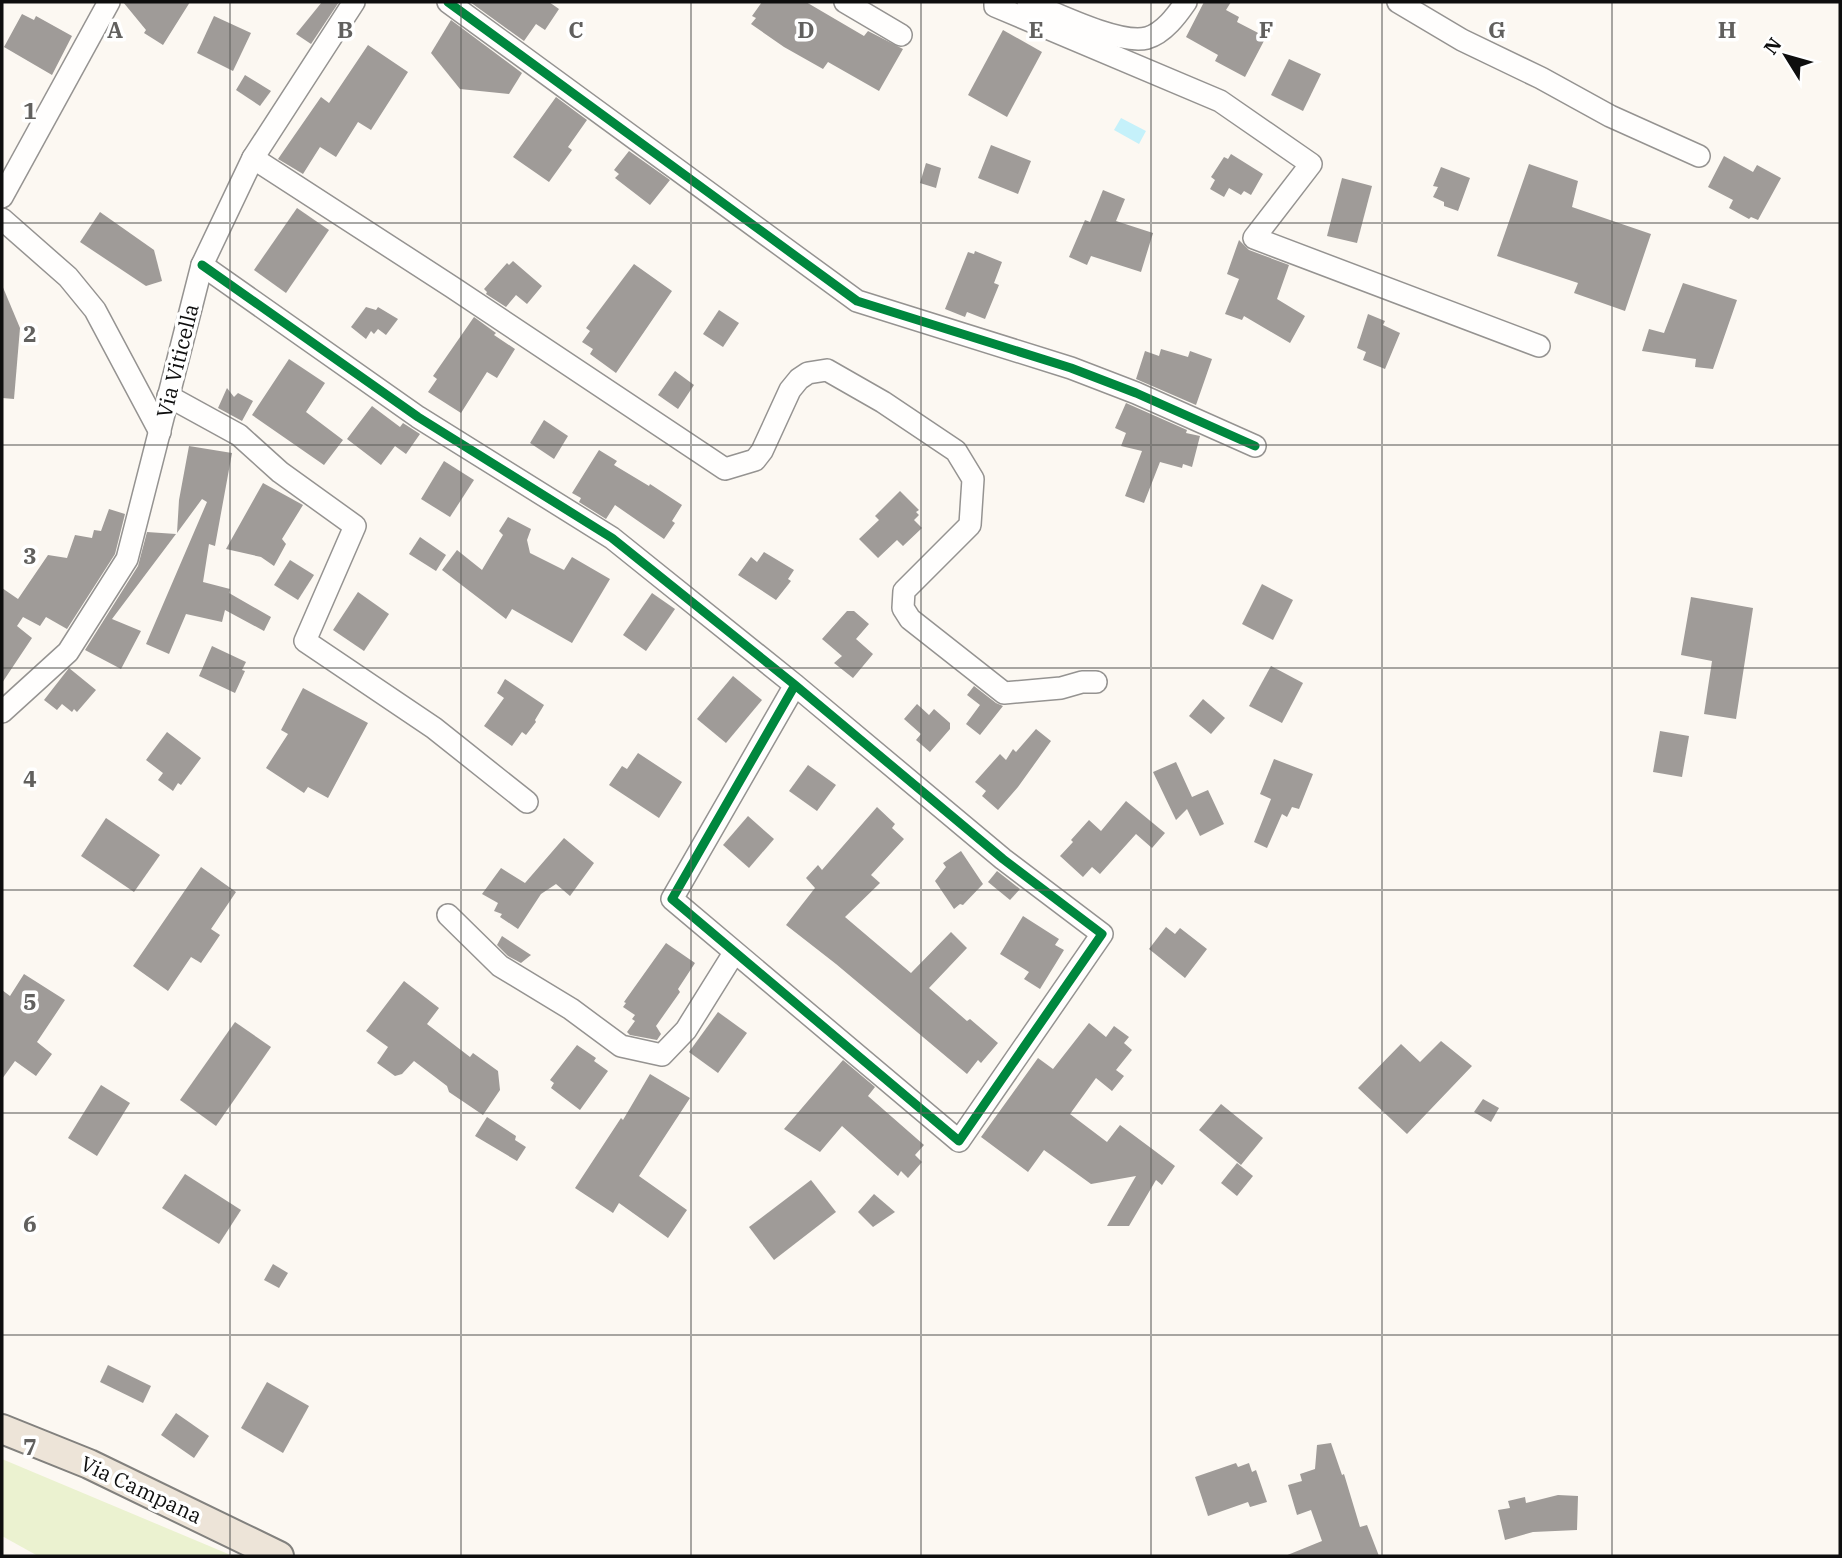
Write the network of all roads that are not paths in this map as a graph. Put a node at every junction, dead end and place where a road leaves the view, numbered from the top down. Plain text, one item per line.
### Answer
1 (109, 2) edge
2 (354, 2) edge
3 (448, 2) edge
4 (845, 2) edge
5 (995, 2) edge
6 (1028, 2) edge
7 (1186, 2) edge
8 (1398, 2) edge
9 (901, 35) dead end
10 (1699, 156) dead end
11 (253, 158) junction
12 (2, 197) edge
13 (2, 219) edge
14 (202, 265) junction
15 (1539, 346) dead end
16 (168, 396) junction
17 (160, 432) junction
18 (1255, 446) dead end
19 (1096, 682) dead end
20 (796, 685) junction
21 (2, 712) edge
22 (527, 802) dead end
23 (448, 915) dead end
24 (734, 953) junction
25 (2, 1429) edge
26 (279, 1556) edge

1 - 12 street
2 - 11 street, Via Viticella
3 - 18 street
4 - 9 street
5 - 15 street
6 - 7 street
8 - 10 street
11 - 14 street, Via Viticella
11 - 19 street
13 - 17 street
14 - 16 street, Via Viticella
14 - 20 street
16 - 17 street, Via Viticella
16 - 22 street
17 - 21 street, Via Viticella
20 - 24 street
20 - 24 street
23 - 24 street
25 - 26 main road, Via Campana

